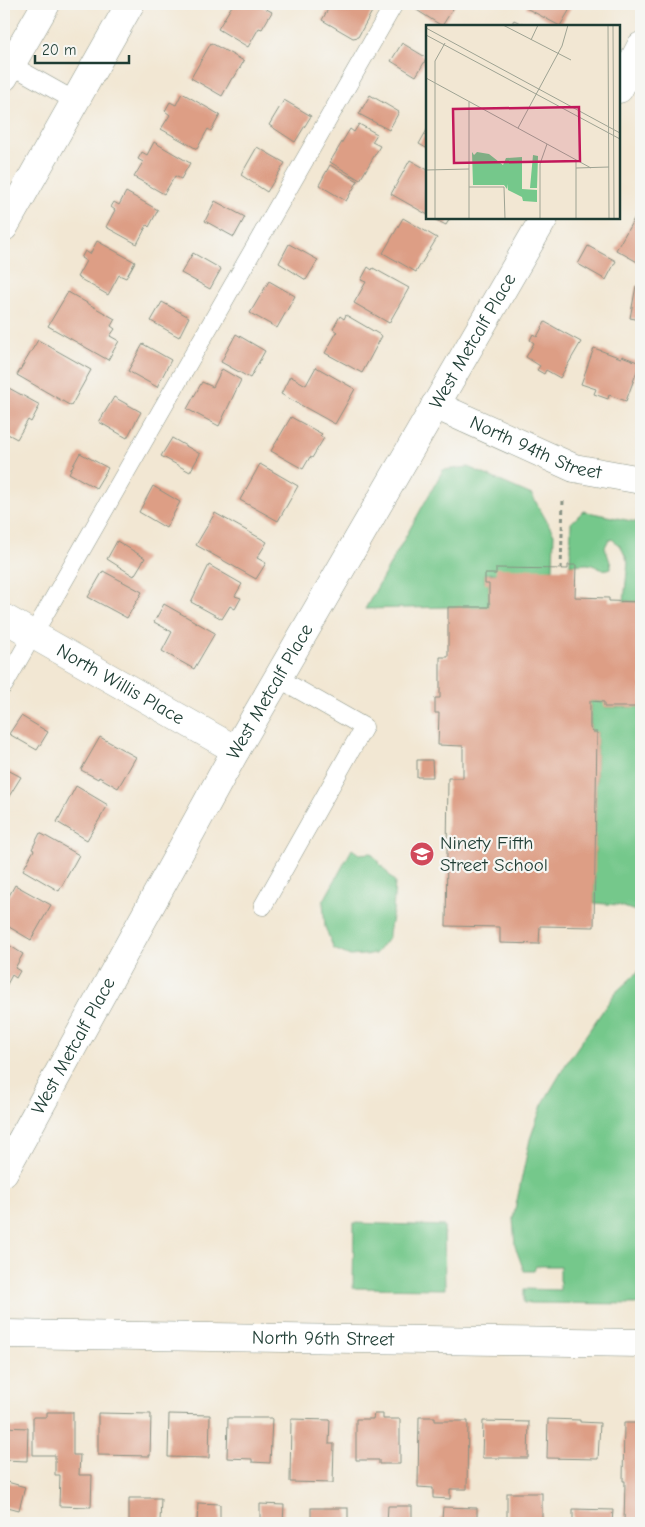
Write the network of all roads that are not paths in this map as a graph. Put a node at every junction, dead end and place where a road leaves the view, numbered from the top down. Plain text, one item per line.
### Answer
1 (46, 4) edge
2 (130, 4) edge
3 (394, 4) edge
4 (640, 53) edge
5 (6, 67) edge
6 (620, 86) edge
7 (74, 102) junction
8 (543, 219) edge
9 (4, 227) edge
10 (435, 405) junction
11 (641, 480) edge
12 (4, 618) edge
13 (32, 634) junction
14 (278, 678) junction
15 (4, 685) edge
16 (236, 750) junction
17 (263, 906) dead end
18 (4, 1172) edge
19 (4, 1334) edge
20 (641, 1343) edge

1 - 5 street
2 - 7 street
3 - 13 lane
4 - 6 street
5 - 7 lane
7 - 9 street
8 - 10 street, West Metcalf Place
10 - 11 street, North 94th Street
10 - 14 street, West Metcalf Place
12 - 13 street, North Willis Place
13 - 15 lane
13 - 16 street, North Willis Place
14 - 16 street, West Metcalf Place
14 - 17 lane
16 - 18 street, West Metcalf Place
19 - 20 street, North 96th Street

